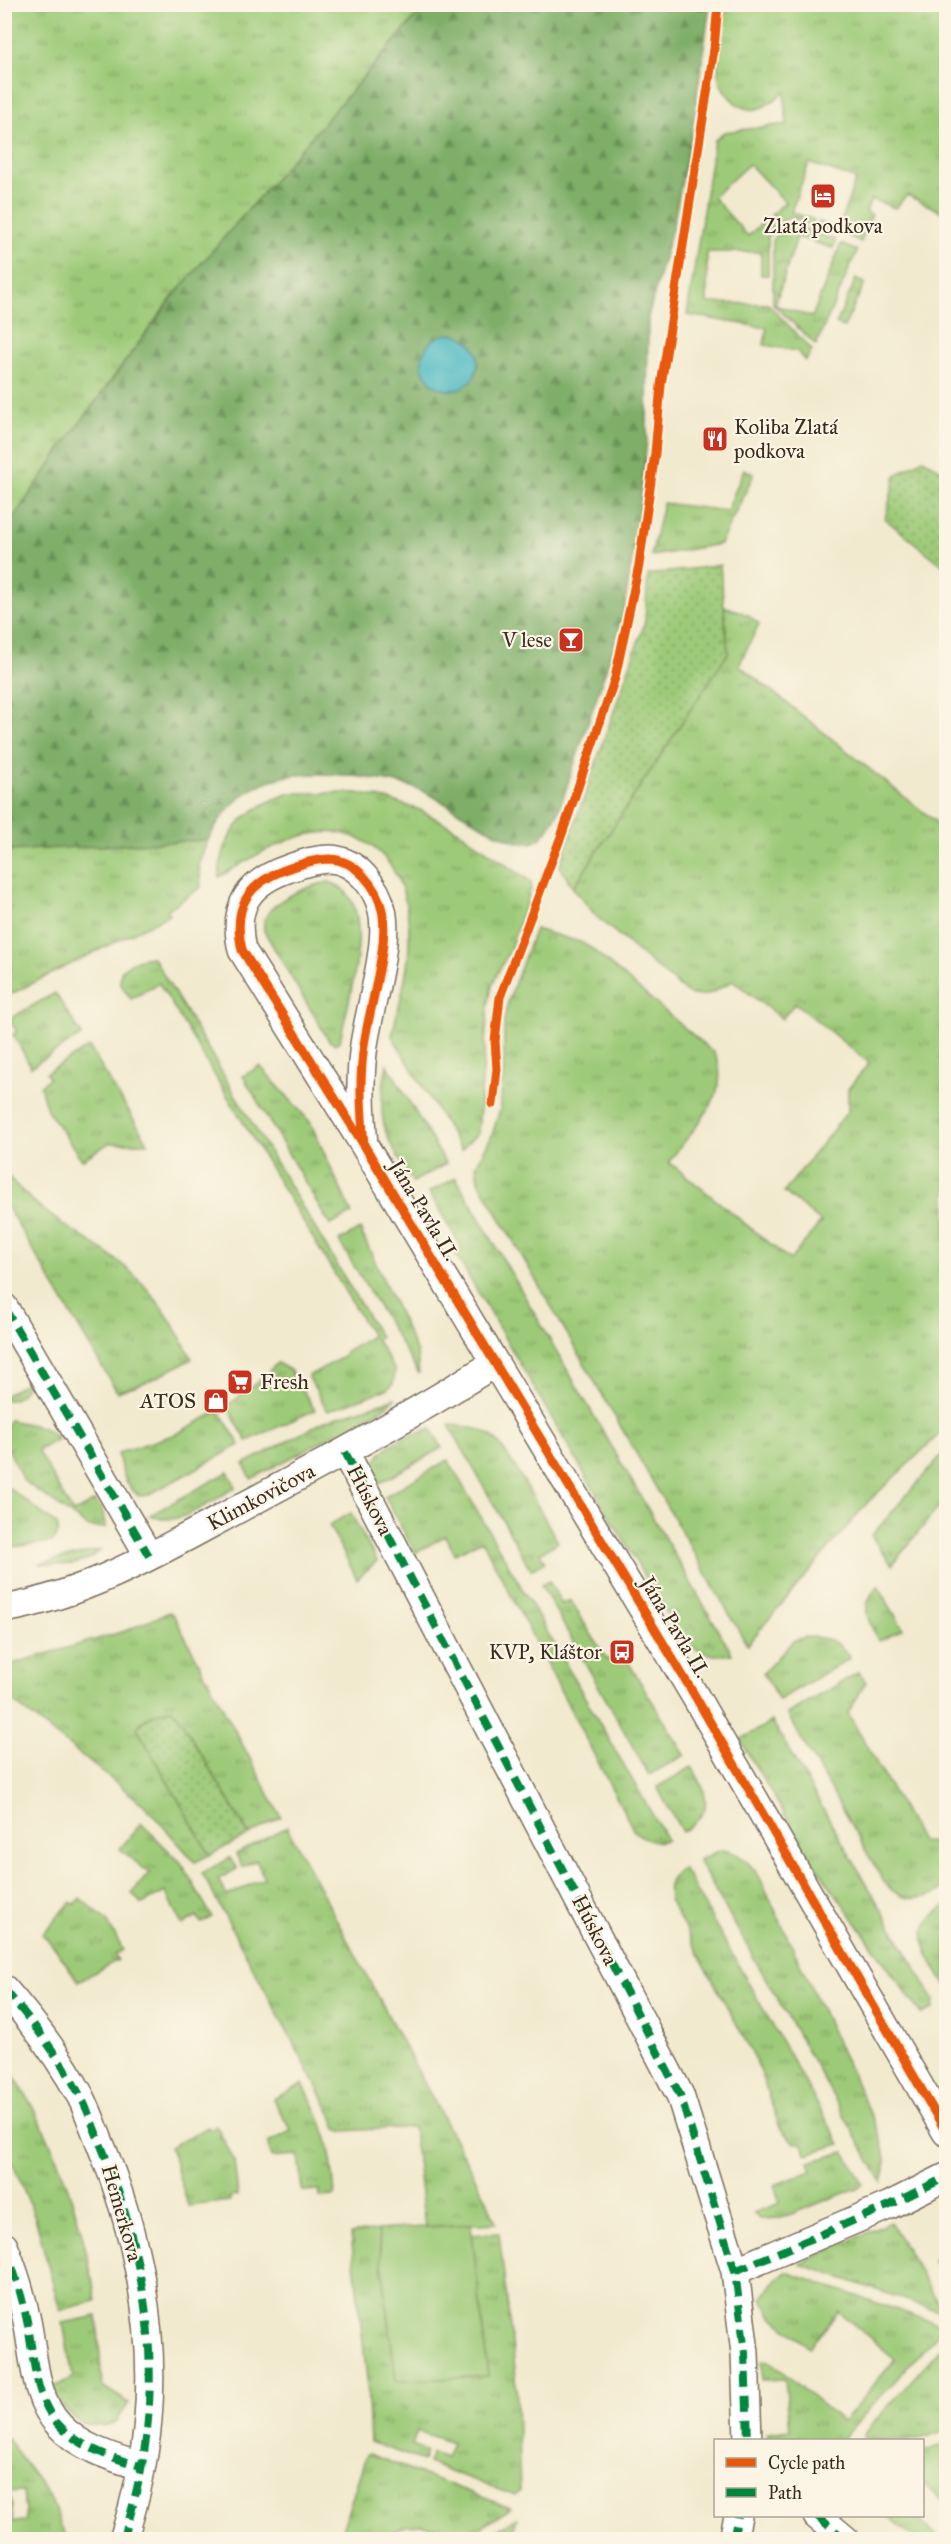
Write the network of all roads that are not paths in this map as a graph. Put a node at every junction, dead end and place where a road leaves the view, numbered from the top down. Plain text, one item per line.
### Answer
1 (364, 1145) junction
2 (4, 1307) edge
3 (495, 1363) junction
4 (345, 1452) junction
5 (149, 1556) junction
6 (4, 1609) edge
7 (4, 1989) edge
8 (946, 2132) edge
9 (946, 2177) edge
10 (4, 2246) edge
11 (735, 2271) junction
12 (748, 2439) edge
13 (140, 2466) junction
14 (738, 2517) edge
15 (818, 2517) edge
16 (123, 2540) edge
17 (733, 2540) edge
18 (846, 2540) edge

1 - 1 street, Jána Pavla II.
1 - 3 street, Jána Pavla II.
2 - 5 street
3 - 4 street, Klimkovičova
3 - 8 street, Jána Pavla II.
4 - 5 street, Klimkovičova
4 - 11 street, Húskova
5 - 6 street, Klimkovičova
7 - 13 street, Hemerkova
9 - 11 street
10 - 13 street
11 - 12 street, Húskova
13 - 16 street, Hemerkova
14 - 17 street
15 - 18 street

